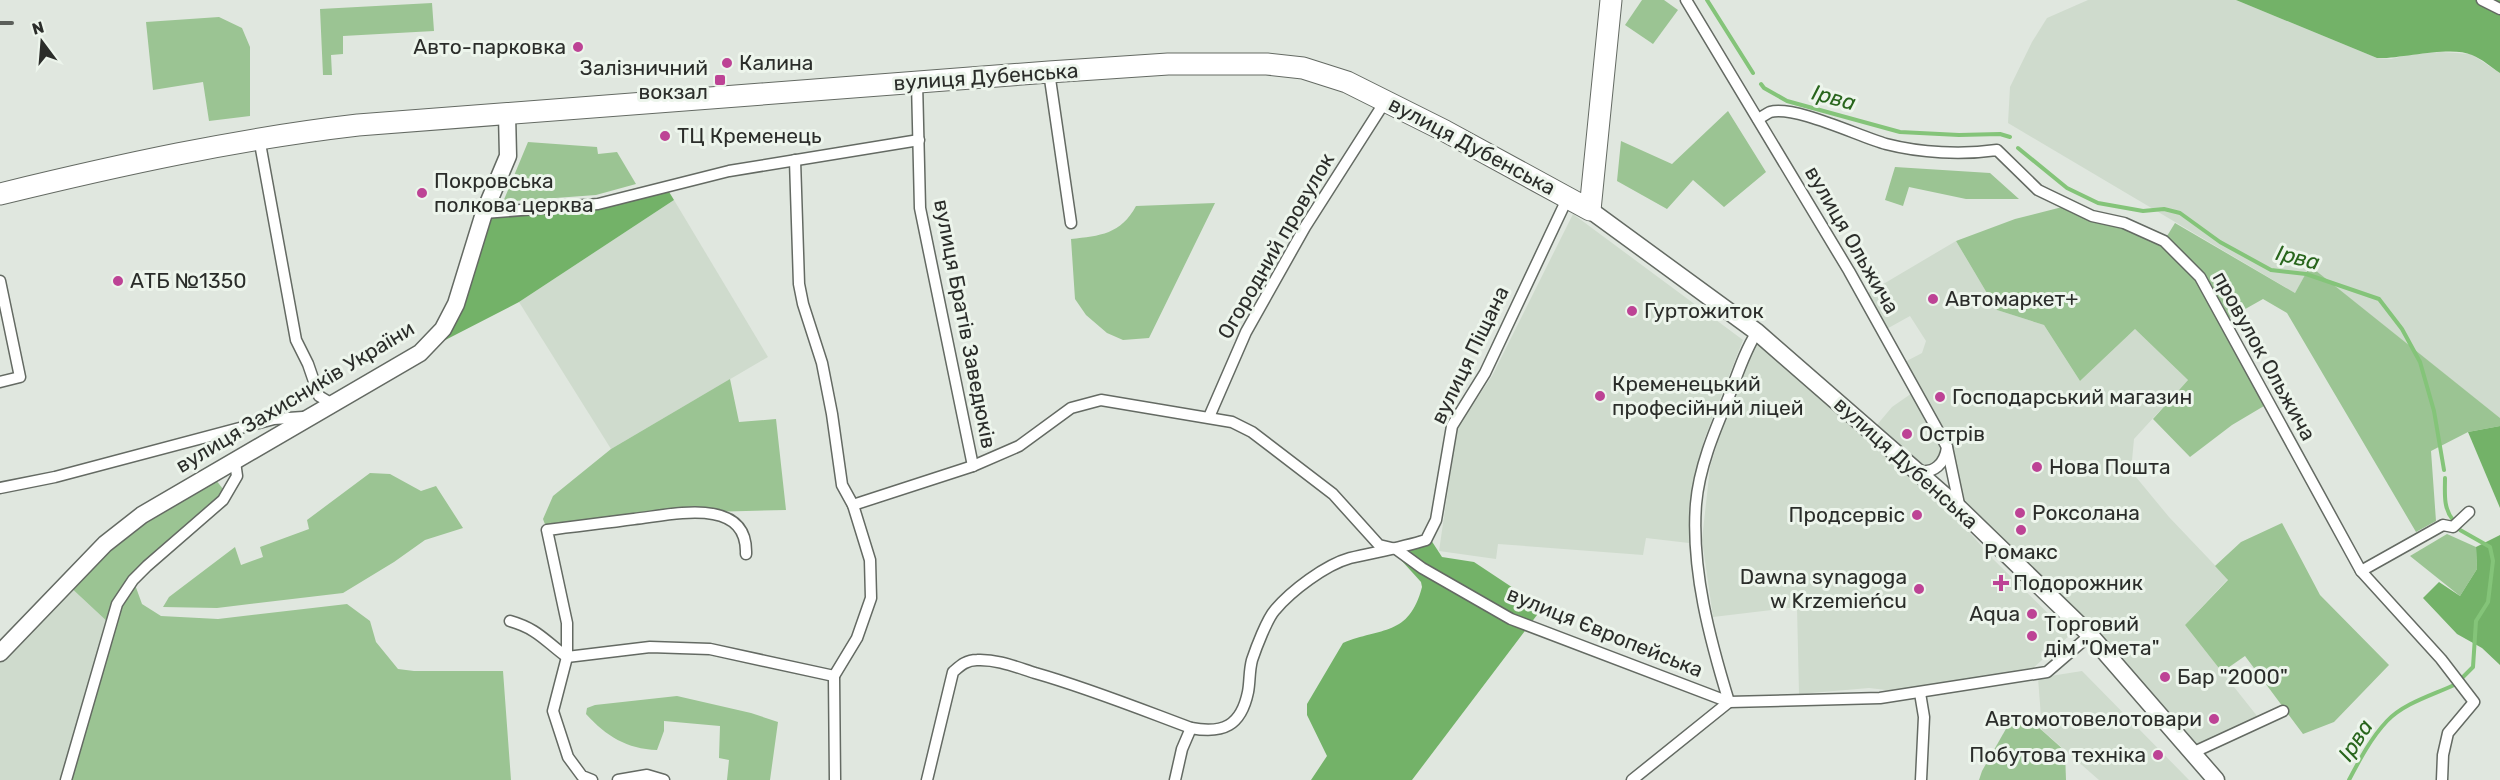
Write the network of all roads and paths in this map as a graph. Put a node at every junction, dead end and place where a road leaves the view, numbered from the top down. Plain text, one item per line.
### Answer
1 (1611, 0) edge
2 (1686, 0) edge
3 (2482, 0) edge
4 (2500, 9) edge
5 (1049, 72) junction
6 (917, 82) junction
7 (1386, 100) junction
8 (507, 114) junction
9 (1758, 119) junction
10 (260, 138) junction
11 (919, 140) junction
12 (795, 160) junction
13 (0, 194) edge
14 (1568, 198) junction
15 (1590, 210) junction
16 (484, 213) junction
17 (1071, 223) dead end
18 (0, 281) edge
19 (1757, 332) junction
20 (0, 382) edge
21 (334, 405) junction
22 (1209, 417) junction
23 (307, 420) junction
24 (1947, 447) junction
25 (235, 462) junction
26 (973, 466) junction
27 (1913, 469) junction
28 (0, 488) edge
29 (853, 505) junction
30 (1960, 509) junction
31 (2469, 512) dead end
32 (1396, 549) junction
33 (746, 554) dead end
34 (2361, 571) junction
35 (510, 621) dead end
36 (2090, 635) junction
37 (0, 653) edge
38 (567, 657) junction
39 (834, 676) junction
40 (1920, 693) junction
41 (1729, 702) junction
42 (2283, 711) dead end
43 (1191, 728) junction
44 (2192, 753) junction
45 (66, 780) edge
46 (592, 780) edge
47 (618, 780) edge
48 (664, 780) edge
49 (835, 780) edge
50 (927, 780) edge
51 (1175, 780) edge
52 (1632, 780) edge
53 (1921, 780) edge
54 (2216, 780) edge
55 (2442, 780) edge

1 - 15 highway
2 - 9 street, вулиця Ольжича
3 - 4 street
5 - 6 highway, вулиця Дубенська
5 - 7 highway, вулиця Дубенська
5 - 17 street
6 - 8 highway, вулиця Дубенська
6 - 11 street, вулиця Братів Заведюків
7 - 14 highway, вулиця Дубенська
7 - 22 street, Огородний провулок
8 - 10 highway, вулиця Дубенська
8 - 16 main road, вулиця Захисників України
9 - 24 street, вулиця Ольжича
9 - 34 street, провулок Ольжича
10 - 13 highway, вулиця Дубенська
10 - 21 street
11 - 12 street
11 - 26 street, вулиця Братів Заведюків
12 - 16 street
12 - 29 street
14 - 15 highway, вулиця Дубенська
14 - 32 street, вулиця Піщана
15 - 19 main road, вулиця Дубенська
16 - 21 main road, вулиця Захисників України
18 - 20 street
19 - 27 main road, вулиця Дубенська
19 - 41 street
21 - 23 main road, вулиця Захисників України
22 - 26 street, вулиця Європейська
22 - 32 street, вулиця Європейська
23 - 25 main road, вулиця Захисників України
23 - 28 street
24 - 27 street
24 - 30 street, вулиця Ольжича
25 - 37 main road, вулиця Захисників України
25 - 45 street
26 - 29 street, вулиця Європейська
27 - 30 main road, вулиця Дубенська
29 - 39 street
30 - 36 main road, вулиця Дубенська
31 - 34 street
32 - 41 street, вулиця Європейська
32 - 43 street, вулиця Піщана
33 - 38 street
34 - 55 street, провулок Ольжича
35 - 38 street
36 - 40 street, вулиця Європейська
36 - 44 main road, вулиця Дубенська
38 - 39 street
38 - 46 street
39 - 49 street
40 - 41 street, вулиця Європейська
40 - 53 street
41 - 52 street
42 - 44 street
43 - 50 street, вулиця Піщана
43 - 51 street
44 - 54 main road, вулиця Дубенська
47 - 48 street

